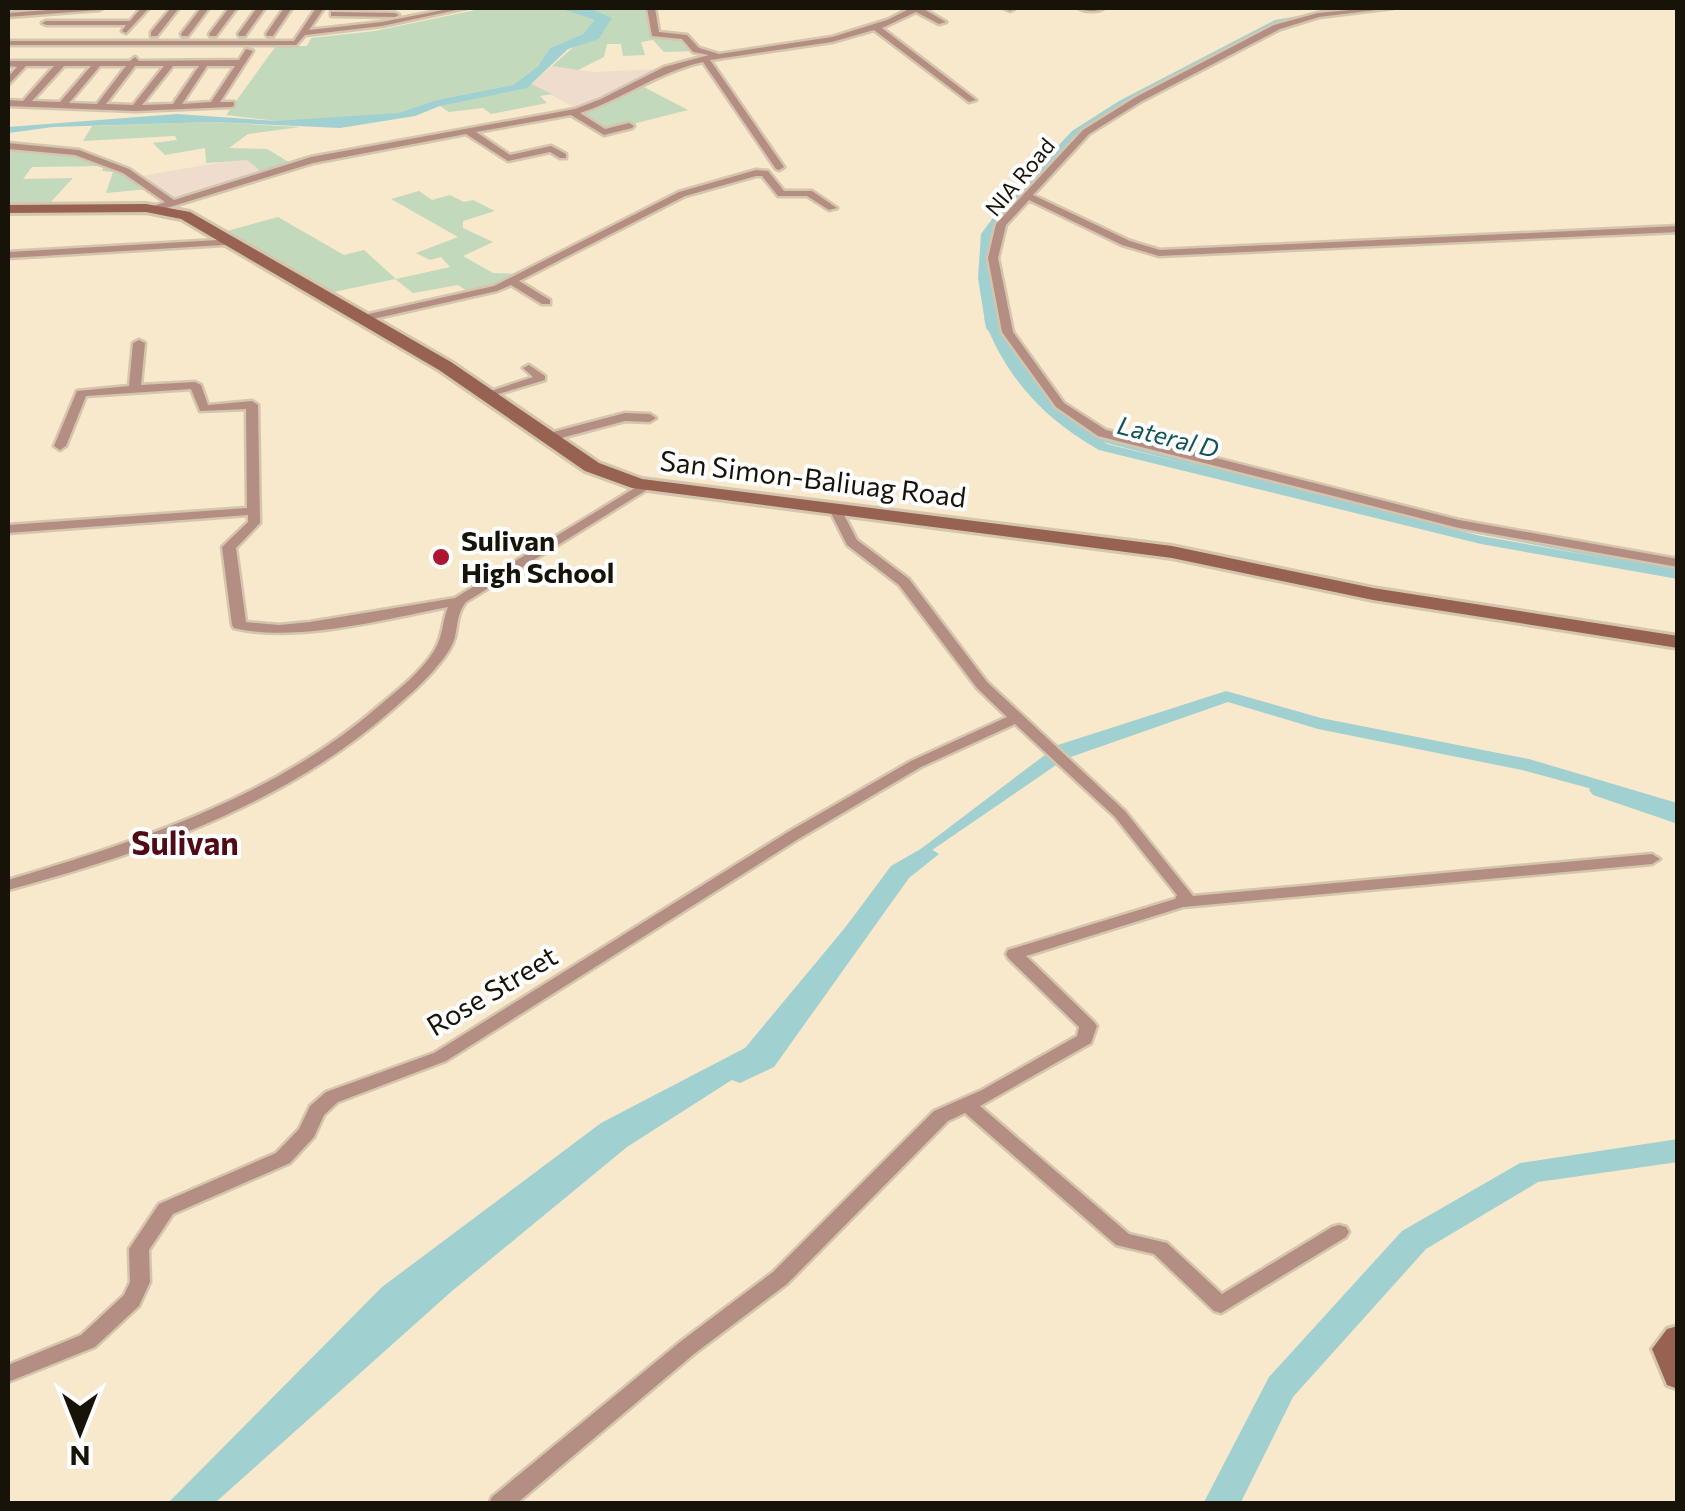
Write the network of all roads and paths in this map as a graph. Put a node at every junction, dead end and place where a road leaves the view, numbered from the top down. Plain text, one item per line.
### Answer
1 (99, 8) edge
2 (175, 8) edge
3 (206, 8) edge
4 (233, 8) edge
5 (261, 8) edge
6 (288, 8) edge
7 (320, 8) edge
8 (460, 8) edge
9 (651, 8) edge
10 (917, 8) edge
11 (1083, 8) edge
12 (1100, 8) edge
13 (1389, 8) edge
14 (61, 9) edge
15 (142, 11) edge
16 (431, 11) edge
17 (26, 12) junction
18 (87, 13) edge
19 (401, 14) edge
20 (8, 15) edge
21 (942, 22) dead end
22 (132, 23) junction
23 (876, 28) junction
24 (335, 31) junction
25 (8, 32) edge
26 (123, 34) junction
27 (154, 34) junction
28 (186, 34) junction
29 (213, 34) junction
30 (242, 34) junction
31 (270, 34) junction
32 (286, 34) dead end
33 (301, 38) junction
34 (9, 47) edge
35 (272, 51) dead end
36 (142, 52) junction
37 (248, 52) junction
38 (729, 55) junction
39 (705, 60) junction
40 (8, 64) edge
41 (24, 64) junction
42 (61, 64) junction
43 (97, 64) junction
44 (132, 64) junction
45 (170, 64) junction
46 (205, 64) junction
47 (240, 64) junction
48 (8, 82) edge
49 (972, 100) dead end
50 (8, 103) edge
51 (26, 103) junction
52 (63, 104) junction
53 (100, 104) junction
54 (214, 104) junction
55 (231, 104) dead end
56 (176, 106) junction
57 (136, 108) junction
58 (573, 112) junction
59 (630, 126) dead end
60 (470, 132) junction
61 (8, 146) edge
62 (563, 156) dead end
63 (779, 167) dead end
64 (1026, 195) junction
65 (172, 203) junction
66 (8, 208) edge
67 (154, 208) junction
68 (832, 208) dead end
69 (1678, 228) edge
70 (236, 242) junction
71 (8, 254) edge
72 (512, 280) junction
73 (546, 302) dead end
74 (364, 318) junction
75 (139, 344) dead end
76 (528, 368) dead end
77 (135, 389) junction
78 (486, 395) junction
79 (650, 418) dead end
80 (546, 438) junction
81 (60, 446) dead end
82 (647, 486) junction
83 (836, 510) junction
84 (253, 511) junction
85 (8, 529) edge
86 (1678, 563) edge
87 (459, 600) junction
88 (1678, 642) edge
89 (1014, 720) junction
90 (1652, 859) dead end
91 (8, 885) edge
92 (1182, 902) junction
93 (966, 1104) junction
94 (1338, 1232) dead end
95 (1678, 1338) edge
96 (8, 1374) edge
97 (1678, 1376) edge
98 (500, 1504) edge

1 - 18 street
2 - 27 street
3 - 28 street
4 - 29 street
5 - 30 street
6 - 31 street
7 - 33 street
8 - 16 street
9 - 38 street
10 - 21 street
10 - 23 street
11 - 12 street
13 - 64 street, NIA Road
14 - 17 street
14 - 18 street
14 - 22 street
15 - 18 street
15 - 22 street
16 - 19 street
17 - 20 street
17 - 25 street
19 - 24 street
19 - 24 street
22 - 26 street
23 - 38 street
23 - 49 street
24 - 33 street
25 - 26 street
26 - 27 street
27 - 28 street
28 - 29 street
29 - 30 street
30 - 31 street
31 - 32 street
33 - 34 street
34 - 36 street
35 - 37 street
36 - 37 street
36 - 44 street
37 - 47 street
38 - 39 street
39 - 58 street
39 - 63 street
40 - 41 street
41 - 42 street
41 - 48 street
42 - 43 street
42 - 51 street
43 - 44 street
43 - 52 street
44 - 45 street
44 - 53 street
45 - 46 street
45 - 57 street
46 - 47 street
46 - 56 street
47 - 54 street
50 - 51 street
51 - 52 street
52 - 53 street
53 - 57 street
54 - 55 street
54 - 56 street
56 - 57 street
58 - 59 street
58 - 60 street
60 - 62 street
60 - 65 street
61 - 65 street
64 - 69 street
64 - 86 street, NIA Road
65 - 67 street
66 - 67 main road, San Simon-Baliuag Road
67 - 70 main road, San Simon-Baliuag Road
68 - 72 street
70 - 71 street
70 - 74 main road, San Simon-Baliuag Road
72 - 73 street
72 - 74 street
74 - 78 main road, San Simon-Baliuag Road
75 - 77 street
76 - 78 street
77 - 81 street
77 - 84 street
78 - 80 main road, San Simon-Baliuag Road
79 - 80 street
80 - 82 main road, San Simon-Baliuag Road
82 - 83 main road, San Simon-Baliuag Road
82 - 87 street
83 - 88 main road, San Simon-Baliuag Road
83 - 89 street
84 - 85 street
84 - 87 street
87 - 91 street
89 - 92 street
89 - 96 street, Rose Street
90 - 92 street
92 - 93 street
93 - 94 street
93 - 98 street
95 - 97 main road

